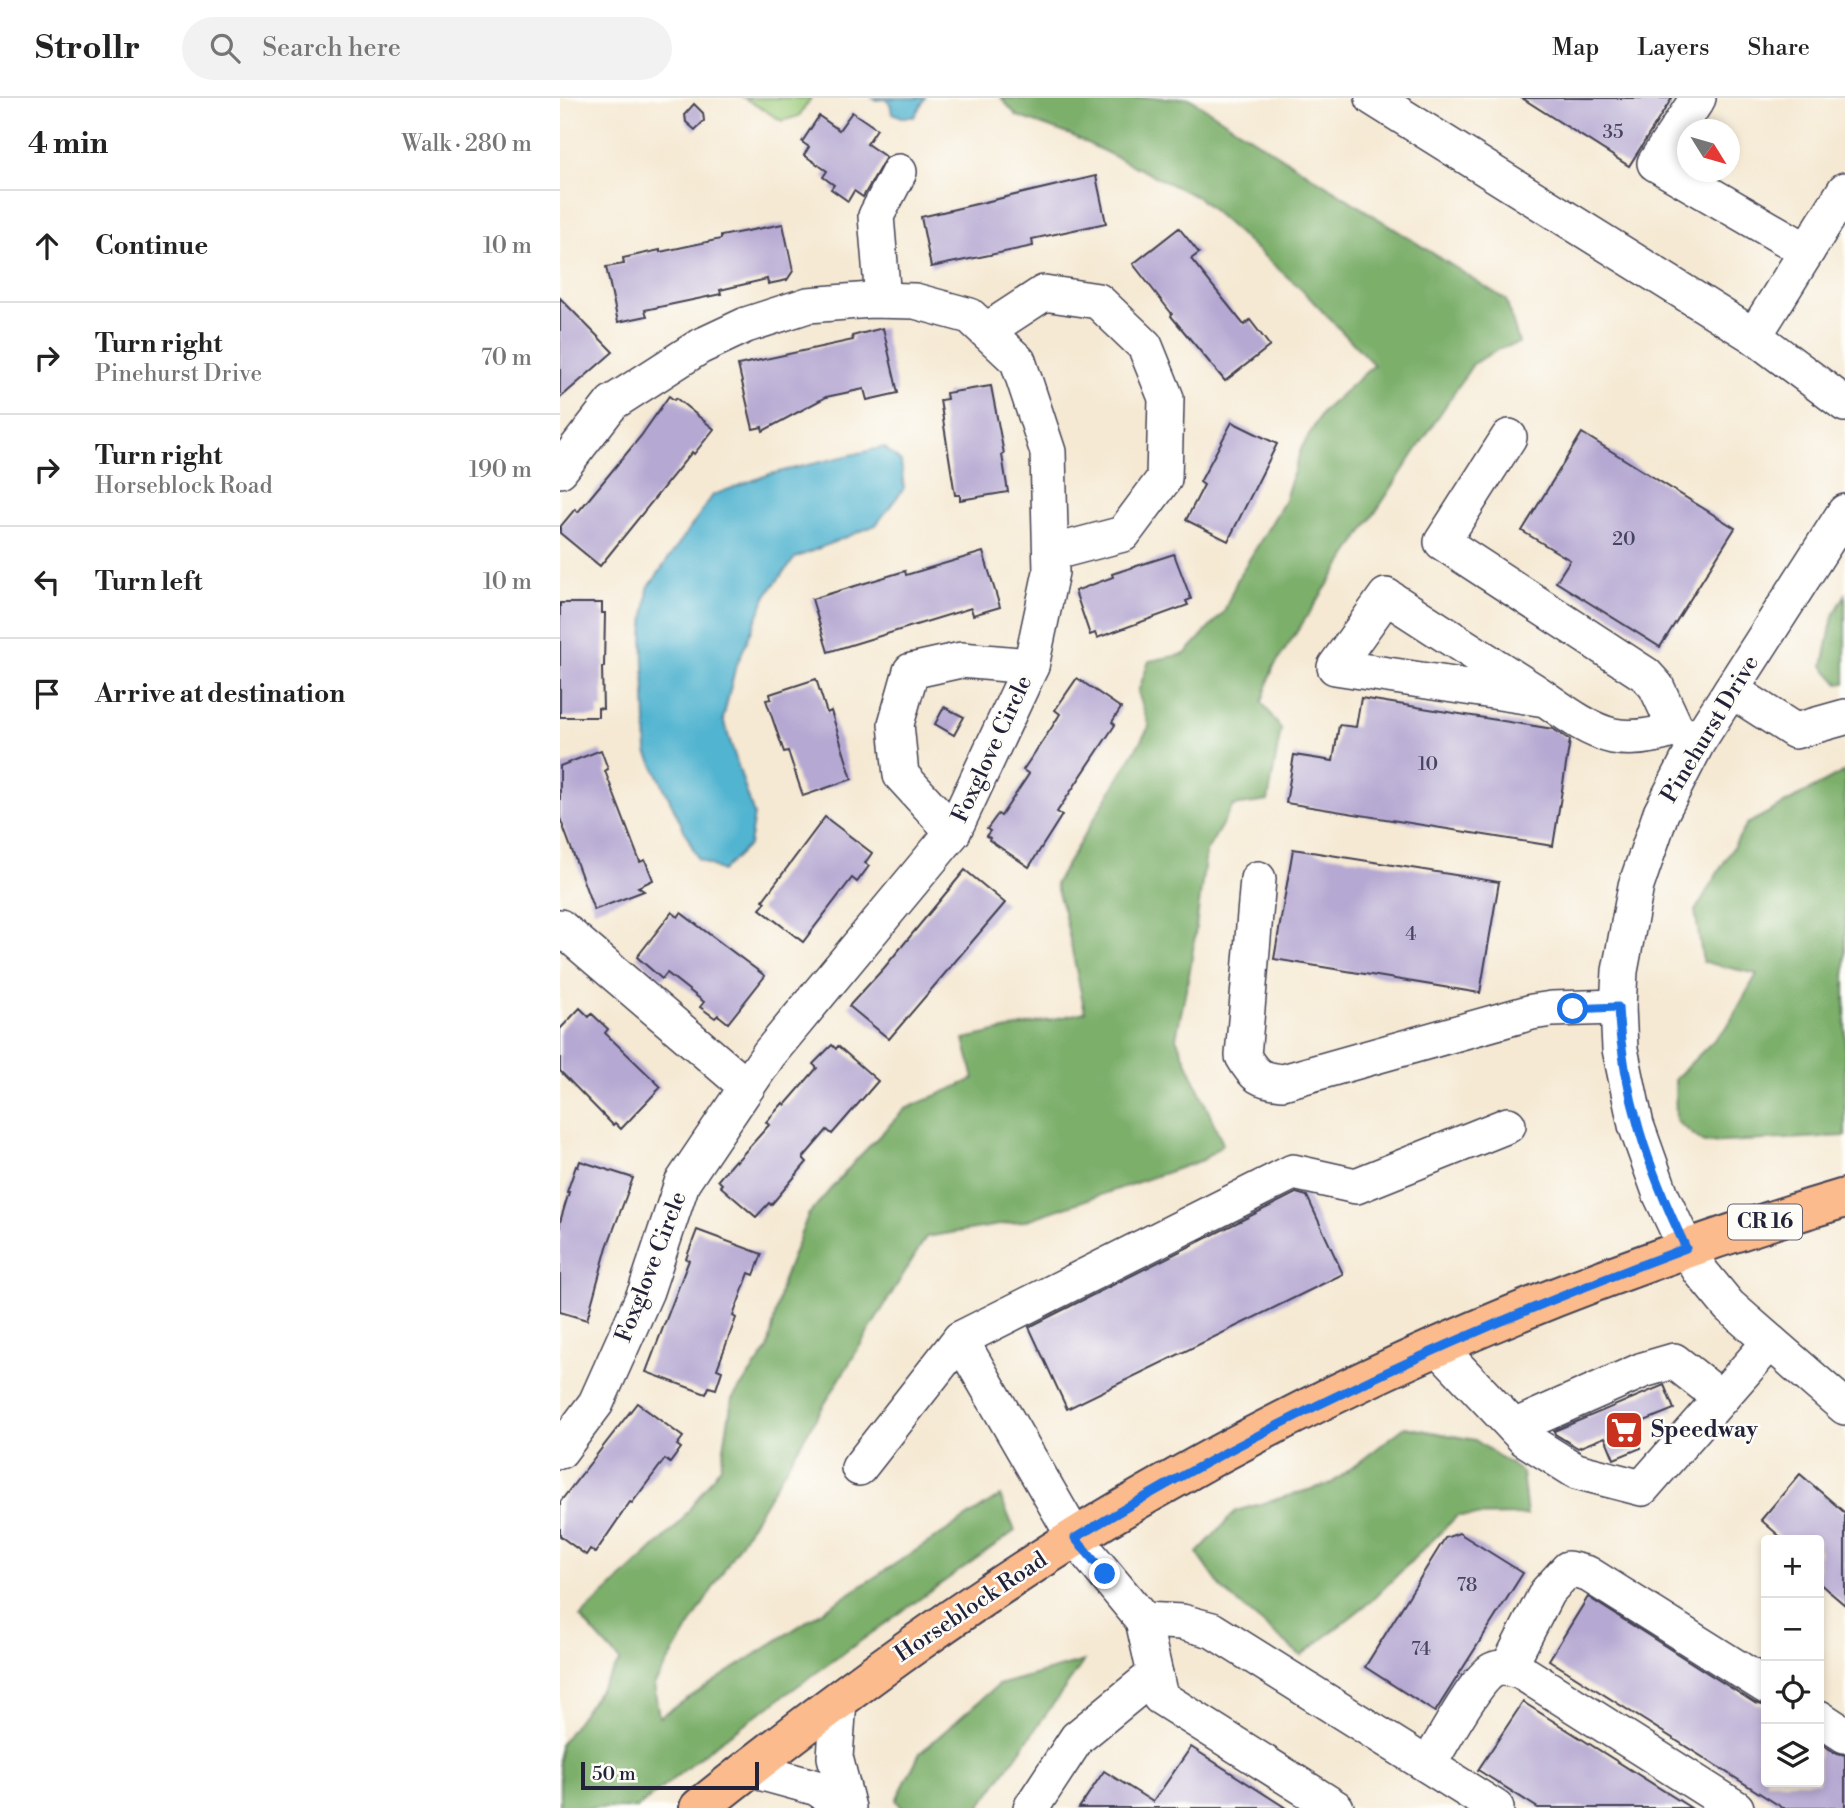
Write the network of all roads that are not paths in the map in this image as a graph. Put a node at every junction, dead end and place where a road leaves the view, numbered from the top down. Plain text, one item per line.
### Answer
1 (1373, 98) edge
2 (1698, 98) edge
3 (899, 172) dead end
4 (1845, 190) edge
5 (1807, 251) junction
6 (883, 300) junction
7 (986, 331) junction
8 (1754, 336) junction
9 (1845, 404) edge
10 (1509, 437) dead end
11 (560, 470) edge
12 (1845, 512) edge
13 (1051, 552) junction
14 (1031, 666) junction
15 (1731, 690) junction
16 (1545, 699) junction
17 (1845, 717) edge
18 (1686, 736) junction
19 (953, 832) junction
20 (1258, 878) dead end
21 (560, 927) edge
22 (1618, 1007) junction
23 (747, 1087) junction
24 (1508, 1125) dead end
25 (1845, 1198) edge
26 (1686, 1248) junction
27 (960, 1339) junction
28 (1770, 1342) junction
29 (1438, 1347) junction
30 (1721, 1398) junction
31 (1845, 1407) edge
32 (1514, 1427) junction
33 (560, 1451) edge
34 (859, 1468) dead end
35 (1075, 1538) junction
36 (1143, 1620) junction
37 (1508, 1668) junction
38 (1155, 1674) junction
39 (1761, 1683) edge
40 (839, 1700) junction
41 (1824, 1721) edge
42 (1845, 1735) edge
43 (1428, 1765) junction
44 (748, 1769) junction
45 (699, 1808) edge
46 (847, 1808) edge
47 (1031, 1808) edge
48 (1336, 1808) edge
49 (1496, 1808) edge
50 (1736, 1808) edge

1 - 8 street
2 - 5 street
3 - 6 street
4 - 5 street
5 - 8 street
6 - 7 street, Foxglove Circle
6 - 11 street, Foxglove Circle
7 - 13 street, Foxglove Circle
7 - 13 street
8 - 9 street
10 - 18 street
12 - 15 street, Pinehurst Drive
13 - 14 street, Foxglove Circle
14 - 19 street, Foxglove Circle
14 - 19 street, Foxglove Circle
15 - 17 street
15 - 18 street, Pinehurst Drive
16 - 16 street
16 - 18 street
18 - 22 street, Pinehurst Drive
19 - 23 street, Foxglove Circle
20 - 22 street
21 - 23 street
22 - 26 street, Pinehurst Drive
23 - 33 street, Foxglove Circle
24 - 27 street
25 - 26 main road, Horseblock Road / CR 16
26 - 28 street, Pinehurst Drive
26 - 29 main road, Horseblock Road / CR 16
27 - 34 street
27 - 35 street
28 - 30 street
28 - 31 street, Pinehurst Drive
29 - 32 street
29 - 35 main road, Horseblock Road / CR 16
30 - 32 street
30 - 32 street
35 - 36 street
35 - 40 main road, Horseblock Road / CR 16
36 - 38 street
36 - 43 street
37 - 39 street
37 - 43 street
37 - 50 street
38 - 47 street
38 - 48 street
40 - 44 main road, Horseblock Road / CR 16
40 - 46 street
41 - 42 street
43 - 49 street
44 - 45 main road, Horseblock Road / CR 16
44 - 46 street

